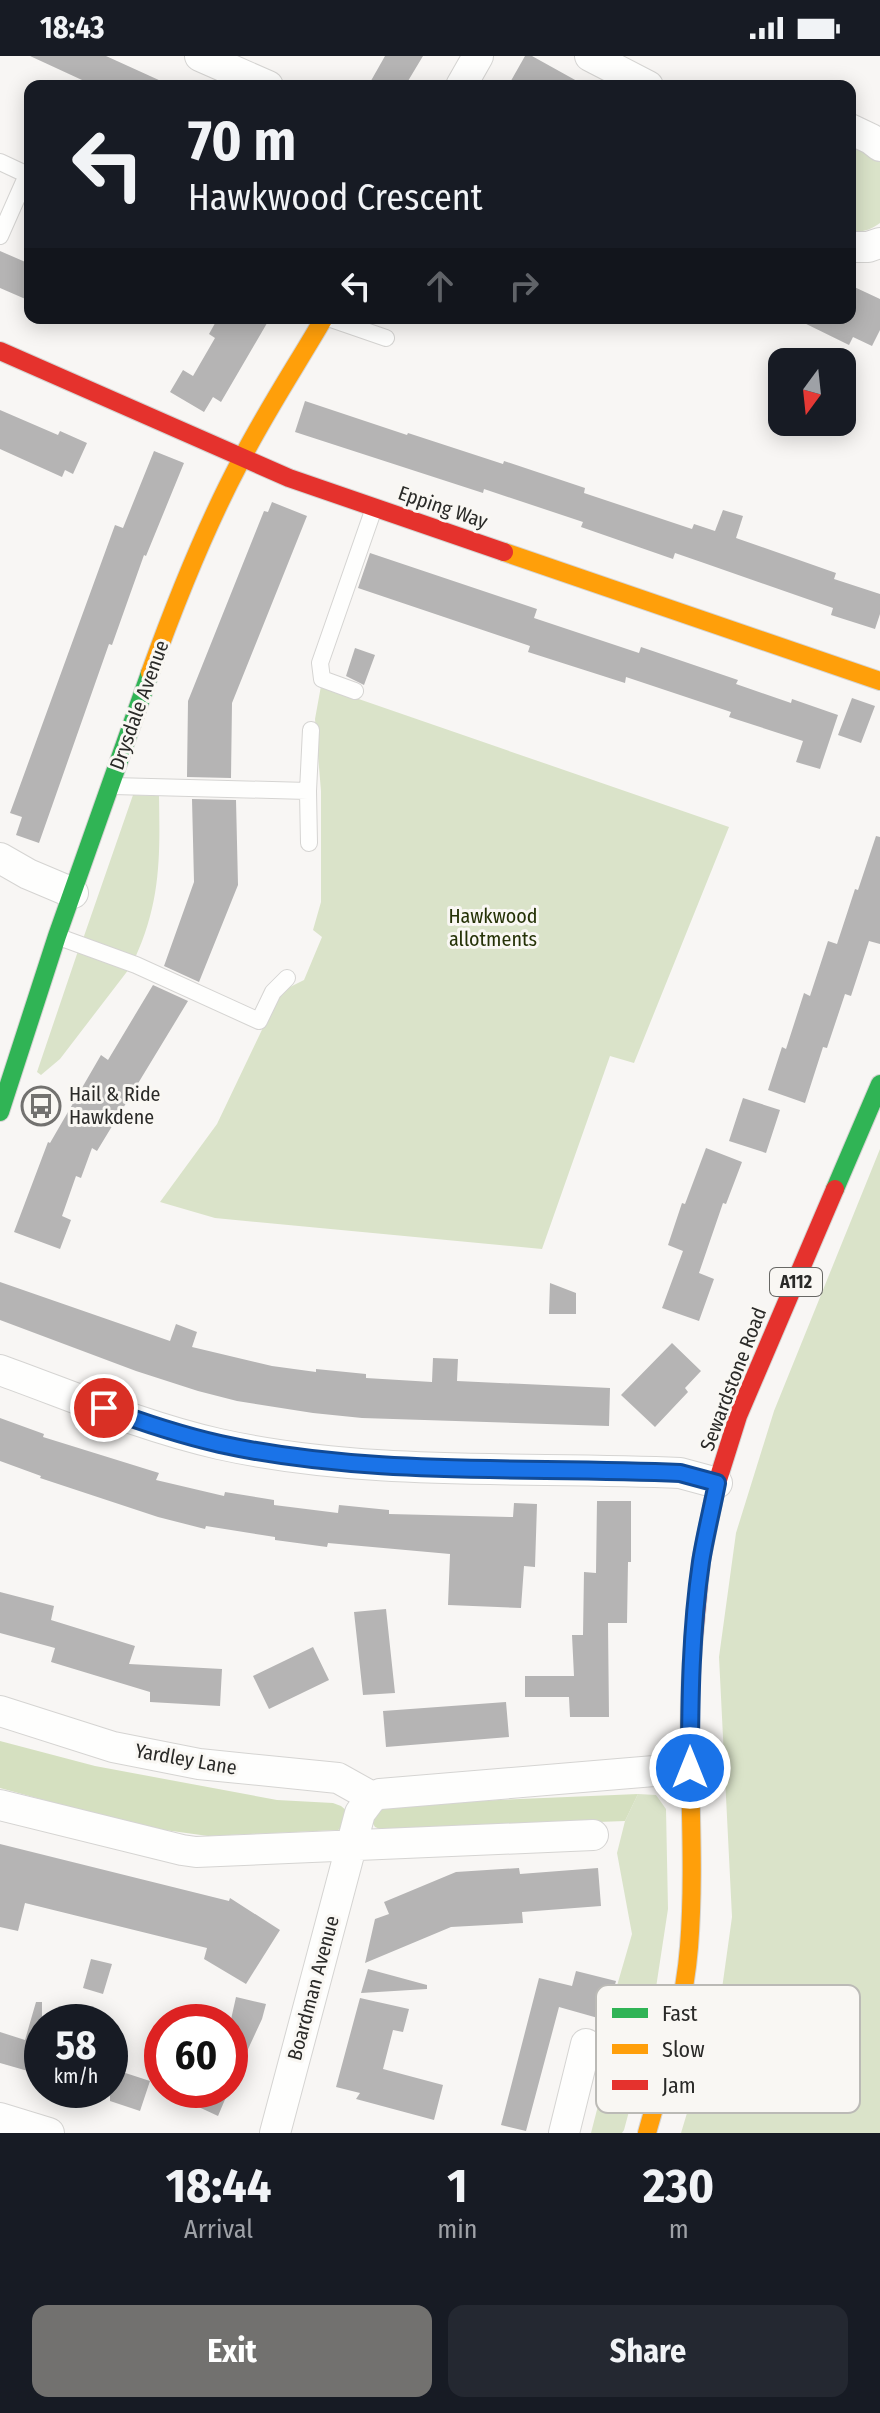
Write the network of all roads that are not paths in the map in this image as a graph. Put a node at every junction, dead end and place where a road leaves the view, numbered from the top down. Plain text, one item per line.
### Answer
1 (200, 56) edge
2 (478, 56) edge
3 (605, 70) edge
4 (254, 80) edge
5 (464, 80) edge
6 (632, 80) edge
7 (856, 132) edge
8 (880, 146) edge
9 (0, 162) edge
10 (24, 174) edge
11 (24, 186) edge
12 (0, 236) edge
13 (880, 243) edge
14 (856, 247) edge
15 (322, 324) edge
16 (344, 324) edge
17 (386, 338) dead end
18 (0, 351) edge
19 (241, 459) junction
20 (374, 507) junction
21 (880, 681) edge
22 (355, 691) dead end
23 (311, 730) dead end
24 (110, 786) junction
25 (308, 791) junction
26 (309, 843) dead end
27 (0, 858) edge
28 (73, 893) junction
29 (57, 936) junction
30 (287, 978) dead end
31 (880, 1084) edge
32 (0, 1112) edge
33 (0, 1370) edge
34 (717, 1483) junction
35 (0, 1711) edge
36 (690, 1768) junction
37 (372, 1797) junction
38 (0, 1805) edge
39 (593, 1835) dead end
40 (351, 1844) junction
41 (683, 1985) edge
42 (586, 2044) dead end
43 (653, 2113) edge
44 (0, 2118) edge
45 (49, 2133) edge
46 (275, 2133) edge
47 (564, 2133) edge
48 (647, 2133) edge

1 - 4 street
2 - 5 street
3 - 6 street
7 - 8 street
9 - 10 lane
11 - 12 lane
13 - 14 street
15 - 19 street, Drysdale Avenue
16 - 17 lane
18 - 19 street, Epping Way
19 - 20 street, Epping Way
19 - 24 street, Drysdale Avenue
20 - 21 street, Epping Way
20 - 22 lane
23 - 25 lane
24 - 25 lane
24 - 28 street, Drysdale Avenue
25 - 26 lane
27 - 28 street
28 - 29 street, Drysdale Avenue
29 - 30 lane
29 - 32 street, Drysdale Avenue
31 - 34 street, Sewardstone Road / A112
33 - 34 street
34 - 36 street, Sewardstone Road / A112
35 - 37 street, Yardley Lane
36 - 37 street
36 - 41 street, Sewardstone Road / A112
37 - 40 street
38 - 40 street
39 - 40 street
40 - 46 street, Boardman Avenue
42 - 47 street
43 - 48 street, Sewardstone Road / A112
44 - 45 street

